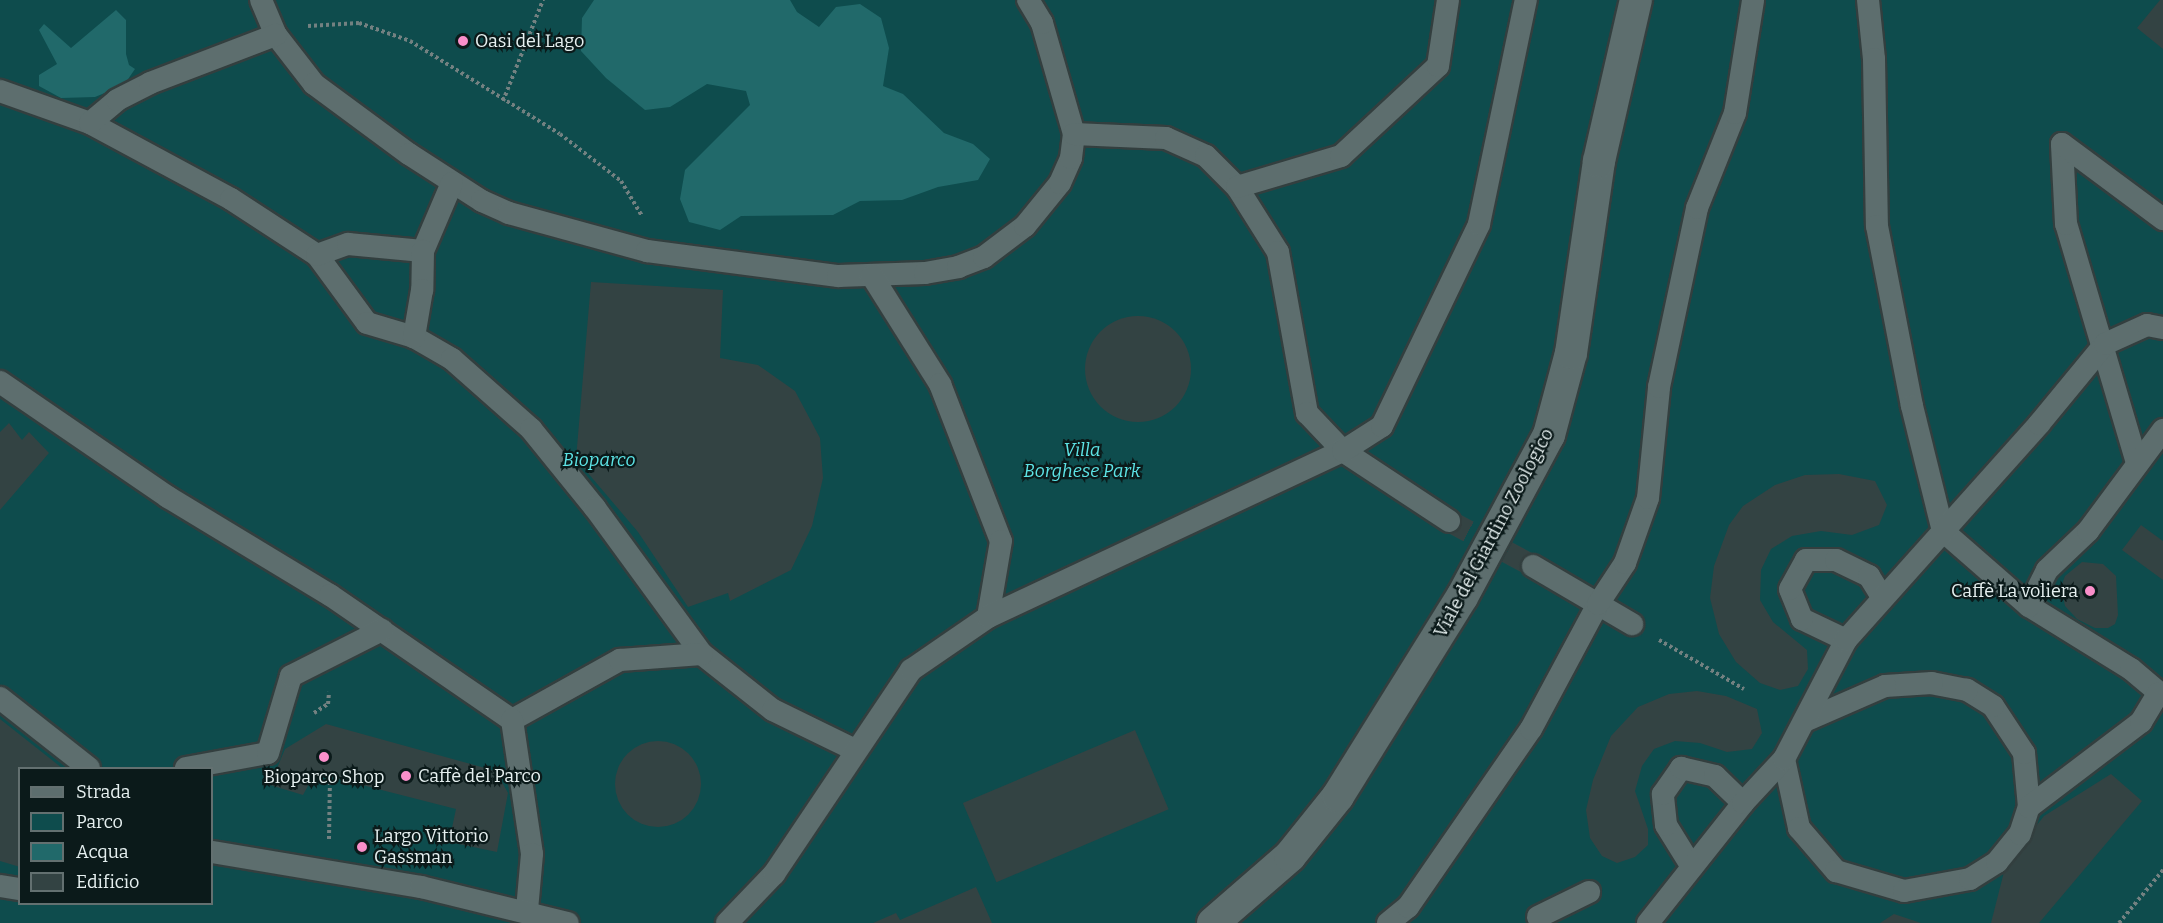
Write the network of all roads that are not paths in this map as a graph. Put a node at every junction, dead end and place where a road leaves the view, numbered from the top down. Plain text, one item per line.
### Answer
1 (261, 0) edge
2 (1028, 0) edge
3 (1448, 0) edge
4 (1526, 0) edge
5 (1636, 0) edge
6 (1753, 0) edge
7 (1868, 0) edge
8 (276, 35) junction
9 (0, 91) edge
10 (90, 123) junction
11 (1074, 134) junction
12 (452, 183) junction
13 (1237, 187) junction
14 (2163, 219) edge
15 (423, 251) junction
16 (317, 255) junction
17 (872, 276) junction
18 (2163, 328) edge
19 (414, 337) junction
20 (2105, 344) junction
21 (0, 382) edge
22 (2163, 430) edge
23 (1343, 451) junction
24 (2137, 463) junction
25 (1449, 521) tunnel mouth
26 (1943, 531) junction
27 (1533, 566) tunnel mouth
28 (1883, 598) junction
29 (1598, 604) junction
30 (2029, 606) junction
31 (988, 617) junction
32 (1632, 624) road end
33 (382, 630) junction
34 (1846, 640) junction
35 (702, 654) junction
36 (2160, 695) edge
37 (0, 698) edge
38 (512, 720) junction
39 (1807, 720) junction
40 (855, 750) junction
41 (1784, 759) junction
42 (87, 767) edge
43 (201, 767) edge
44 (1743, 803) junction
45 (2029, 807) junction
46 (213, 851) edge
47 (1692, 867) junction
48 (0, 886) edge
49 (18, 889) edge
50 (1589, 892) dead end
51 (526, 910) junction
52 (1538, 917) dead end
53 (568, 923) edge
54 (727, 923) edge
55 (1213, 923) edge
56 (1388, 923) edge
57 (1648, 923) edge

1 - 8 street
2 - 11 street
3 - 13 street
4 - 23 street
5 - 55 street, Viale del Giardino Zoologico
6 - 29 street
7 - 26 street
8 - 10 street
8 - 12 street
9 - 10 street
10 - 16 street
11 - 13 street
11 - 17 street
12 - 15 street
12 - 17 street
13 - 23 street
14 - 20 street
15 - 16 street
15 - 19 street
16 - 19 street
17 - 31 street
18 - 20 street
19 - 35 street
20 - 24 street
20 - 26 street
21 - 33 street
22 - 24 street
23 - 25 street
23 - 31 street
24 - 30 street
26 - 28 street
26 - 30 street
27 - 29 street
28 - 34 street
28 - 34 street
29 - 32 street
29 - 56 street
30 - 36 street
31 - 40 street
33 - 38 street
33 - 43 street
34 - 39 street
35 - 38 street
35 - 40 street
36 - 45 street
37 - 42 street
38 - 51 street
39 - 41 street
39 - 45 street
40 - 54 street
41 - 44 street
41 - 45 street
44 - 47 street
44 - 47 street
46 - 51 street
47 - 57 street
48 - 49 street
50 - 52 street
51 - 53 street

